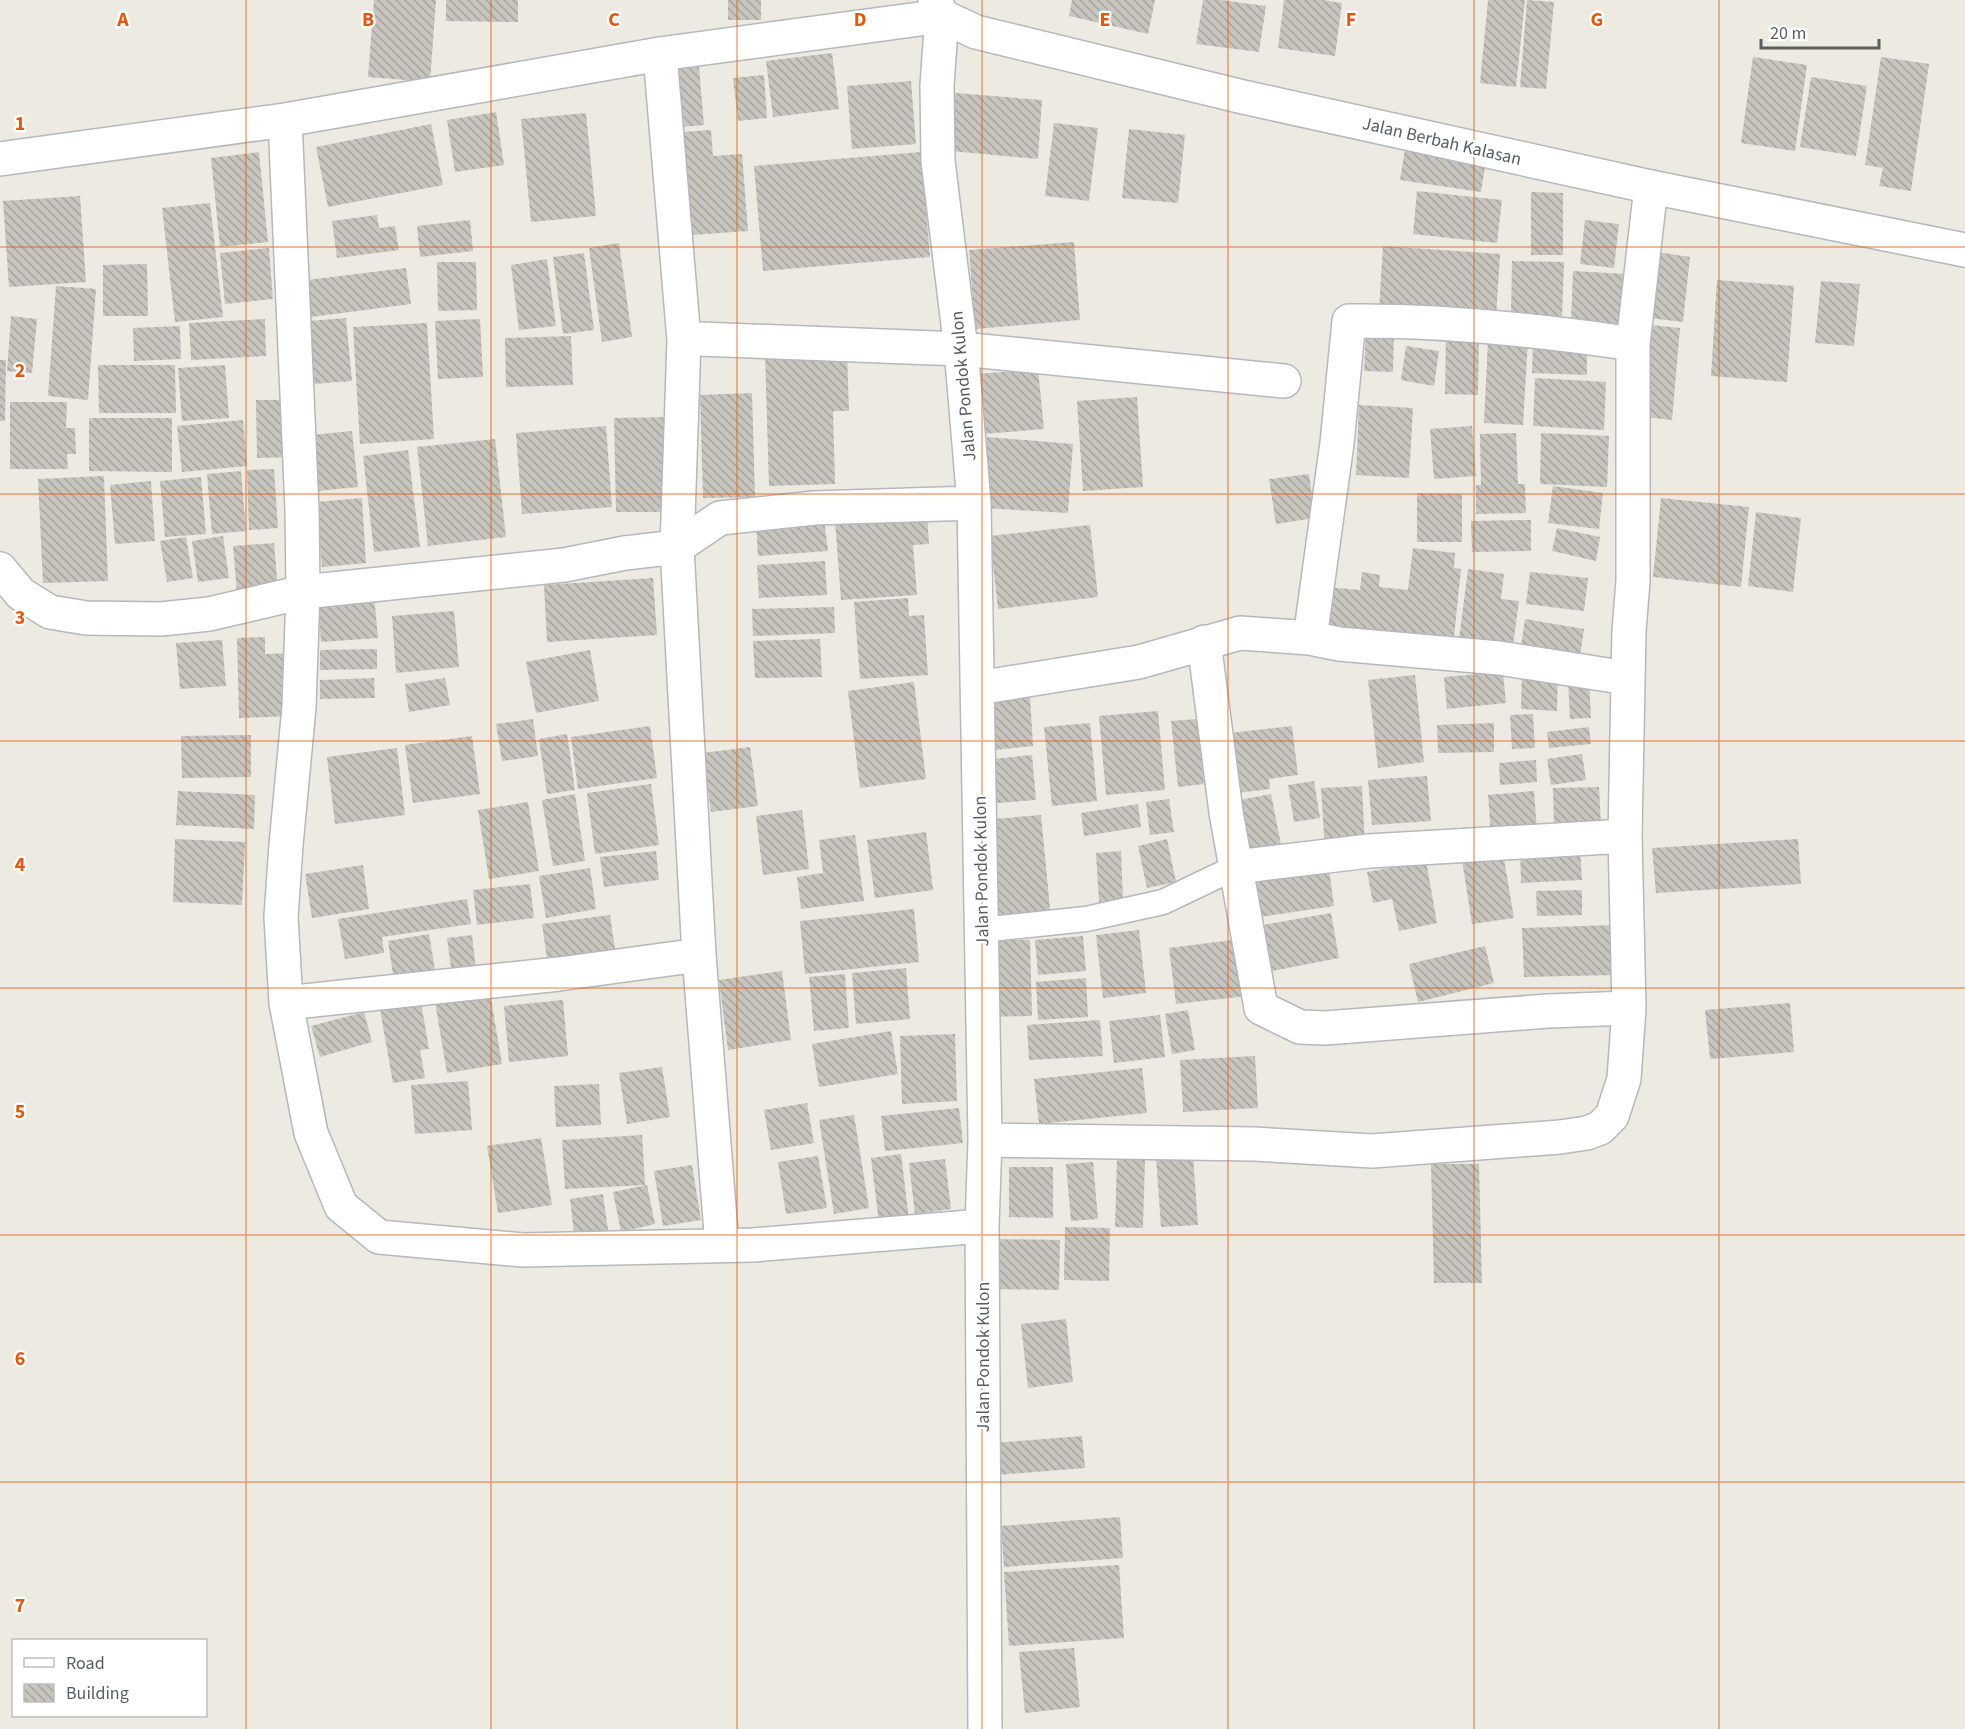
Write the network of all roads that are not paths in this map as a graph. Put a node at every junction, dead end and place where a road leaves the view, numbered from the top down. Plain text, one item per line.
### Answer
1 (938, 8) edge
2 (660, 54) junction
3 (285, 120) junction
4 (0, 159) edge
5 (1651, 188) junction
6 (1965, 250) edge
7 (684, 340) junction
8 (1633, 344) junction
9 (960, 349) junction
10 (1284, 381) dead end
11 (974, 503) junction
12 (676, 547) junction
13 (0, 569) edge
14 (303, 592) junction
15 (1310, 638) junction
16 (1204, 642) junction
17 (1627, 678) junction
18 (978, 688) junction
19 (1625, 836) junction
20 (1236, 867) junction
21 (981, 930) junction
22 (699, 955) junction
23 (286, 1003) junction
24 (1629, 1008) junction
25 (985, 1140) junction
26 (982, 1226) junction
27 (722, 1245) junction
28 (985, 1729) edge

1 - 2 street
1 - 5 street, Jalan Berbah Kalasan
1 - 9 street, Jalan Pondok Kulon
2 - 3 street
2 - 7 street
3 - 4 street
3 - 14 street
5 - 6 street, Jalan Berbah Kalasan
5 - 8 street
7 - 9 street
7 - 12 street
8 - 15 street
8 - 17 street
9 - 10 street
9 - 11 street, Jalan Pondok Kulon
11 - 12 street
11 - 18 street, Jalan Pondok Kulon
12 - 14 street
12 - 22 street
13 - 14 street
14 - 23 street
15 - 16 street
15 - 17 street
16 - 18 street
16 - 20 street
17 - 19 street
18 - 21 street, Jalan Pondok Kulon
19 - 20 street
19 - 24 street
20 - 21 lane
20 - 24 street
21 - 25 street, Jalan Pondok Kulon
22 - 23 street
22 - 27 street
23 - 27 street
24 - 25 street
25 - 26 street, Jalan Pondok Kulon
26 - 27 street
26 - 28 street, Jalan Pondok Kulon

